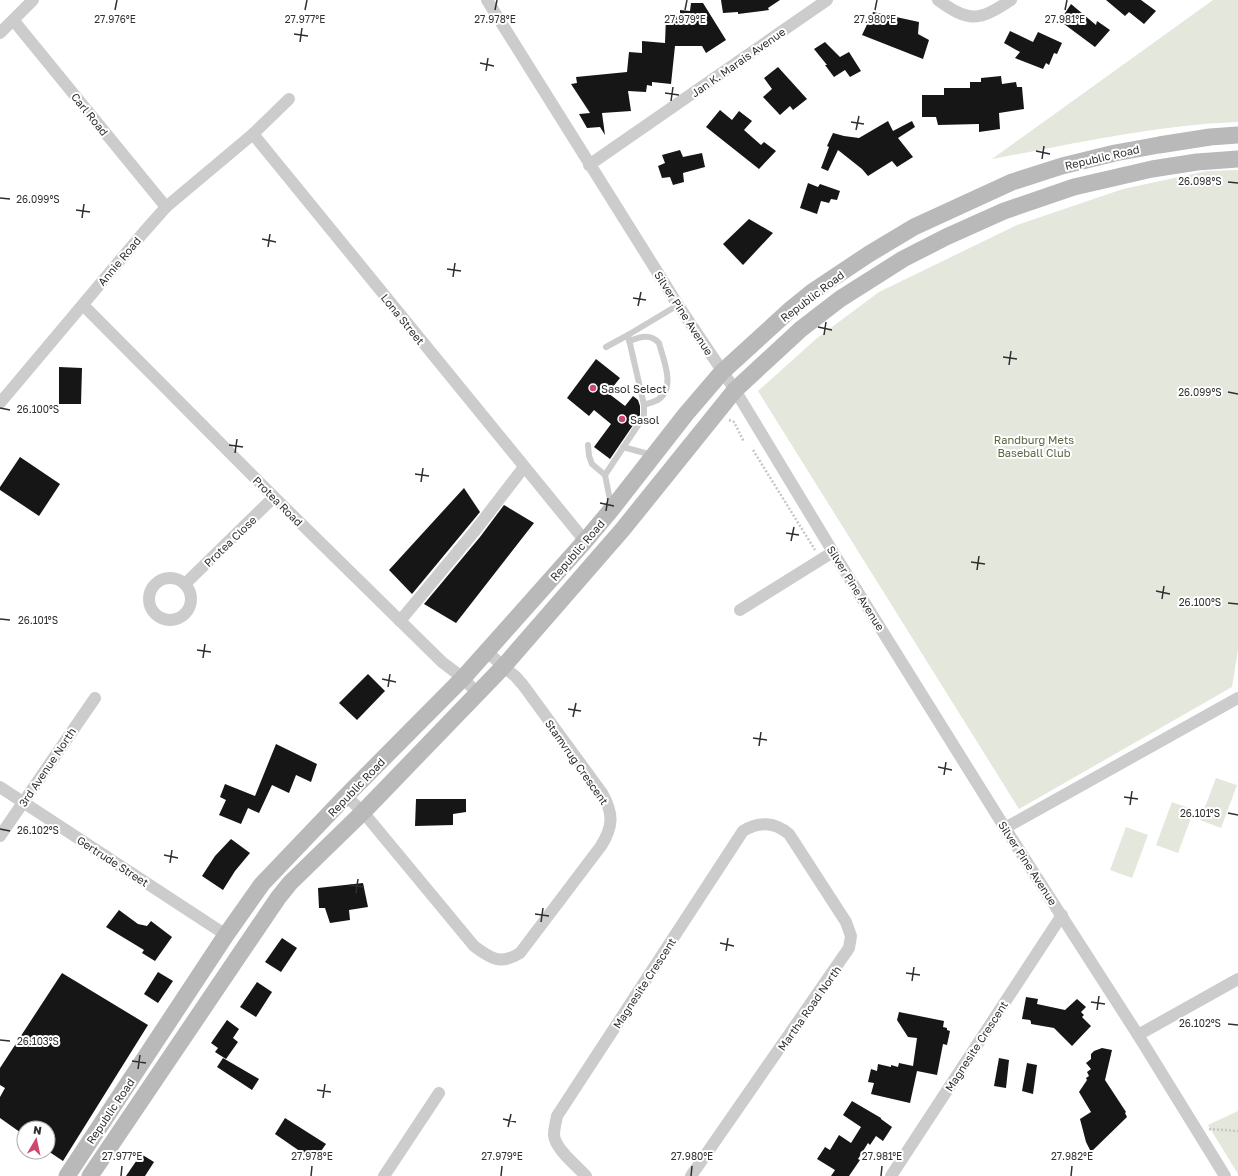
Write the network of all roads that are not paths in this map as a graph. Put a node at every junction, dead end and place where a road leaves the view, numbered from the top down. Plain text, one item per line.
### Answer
1 (33, 0) edge
2 (487, 0) edge
3 (827, 0) edge
4 (938, 0) edge
5 (1011, 0) edge
6 (14, 21) junction
7 (0, 33) edge
8 (289, 99) dead end
9 (254, 134) junction
10 (1238, 135) edge
11 (1238, 159) edge
12 (589, 165) junction
13 (166, 207) junction
14 (83, 305) junction
15 (678, 305) junction
16 (628, 338) junction
17 (606, 347) dead end
18 (722, 372) junction
19 (735, 390) junction
20 (0, 403) edge
21 (644, 405) junction
22 (588, 445) dead end
23 (623, 447) junction
24 (654, 456) junction
25 (524, 467) junction
26 (605, 475) junction
27 (274, 497) junction
28 (611, 510) junction
29 (585, 541) junction
30 (833, 552) junction
31 (185, 584) dead end
32 (740, 610) dead end
33 (400, 621) junction
34 (487, 652) junction
35 (503, 667) junction
36 (463, 678) junction
37 (477, 693) junction
38 (94, 698) dead end
39 (1238, 698) edge
40 (0, 787) edge
41 (346, 796) junction
42 (22, 802) junction
43 (363, 812) junction
44 (1006, 828) junction
45 (789, 834) joint
46 (0, 836) edge
47 (1062, 915) junction
48 (226, 935) junction
49 (1238, 978) edge
50 (1138, 1035) junction
51 (439, 1093) dead end
52 (67, 1176) edge
53 (90, 1176) edge
54 (384, 1176) edge
55 (586, 1176) edge
56 (691, 1176) edge
57 (891, 1176) edge
58 (1225, 1176) edge

1 - 6 street
2 - 12 street, Silver Pine Avenue
3 - 12 street, Jan K. Marais Avenue
4 - 5 street
6 - 7 street
6 - 13 street, Carl Road
8 - 9 street
9 - 13 street, Annie Road
9 - 25 street, Lona Street
10 - 18 main road, Republic Road
11 - 19 main road, Republic Road
12 - 15 street, Silver Pine Avenue
13 - 14 street, Annie Road
14 - 20 street, Annie Road
14 - 27 street, Protea Road
15 - 16 lane
15 - 18 street, Silver Pine Avenue
16 - 17 lane
16 - 21 lane
16 - 21 lane
18 - 19 street, Silver Pine Avenue
18 - 24 main road, Republic Road
19 - 30 street, Silver Pine Avenue
19 - 35 main road, Republic Road
21 - 23 lane
22 - 26 lane
23 - 24 lane
23 - 26 lane
24 - 28 main road, Republic Road
25 - 29 street, Lona Street
25 - 33 street
26 - 28 lane
27 - 31 street, Protea Close
27 - 33 street, Protea Road
28 - 29 main road, Republic Road
29 - 34 main road, Republic Road
30 - 32 street
30 - 44 street, Silver Pine Avenue
33 - 36 street, Protea Road
34 - 35 street, Stamvrug Crescent
34 - 36 main road, Republic Road
35 - 37 main road, Republic Road
35 - 43 street, Stamvrug Crescent
36 - 37 street, Protea Road
36 - 41 main road, Republic Road
37 - 43 main road, Republic Road
38 - 42 street, 3rd Avenue North
39 - 44 street
40 - 42 street, Gertrude Street
41 - 43 street, Stamvrug Crescent
41 - 48 main road, Republic Road
42 - 46 street, 3rd Avenue North
42 - 48 street, Gertrude Street
43 - 53 main road, Republic Road
44 - 47 street, Silver Pine Avenue
45 - 55 street, Magnesite Crescent
45 - 56 street, Martha Road North
47 - 50 street, Silver Pine Avenue
47 - 57 street, Magnesite Crescent
48 - 52 main road, Republic Road
49 - 50 street
50 - 58 street, Silver Pine Avenue
51 - 54 street

